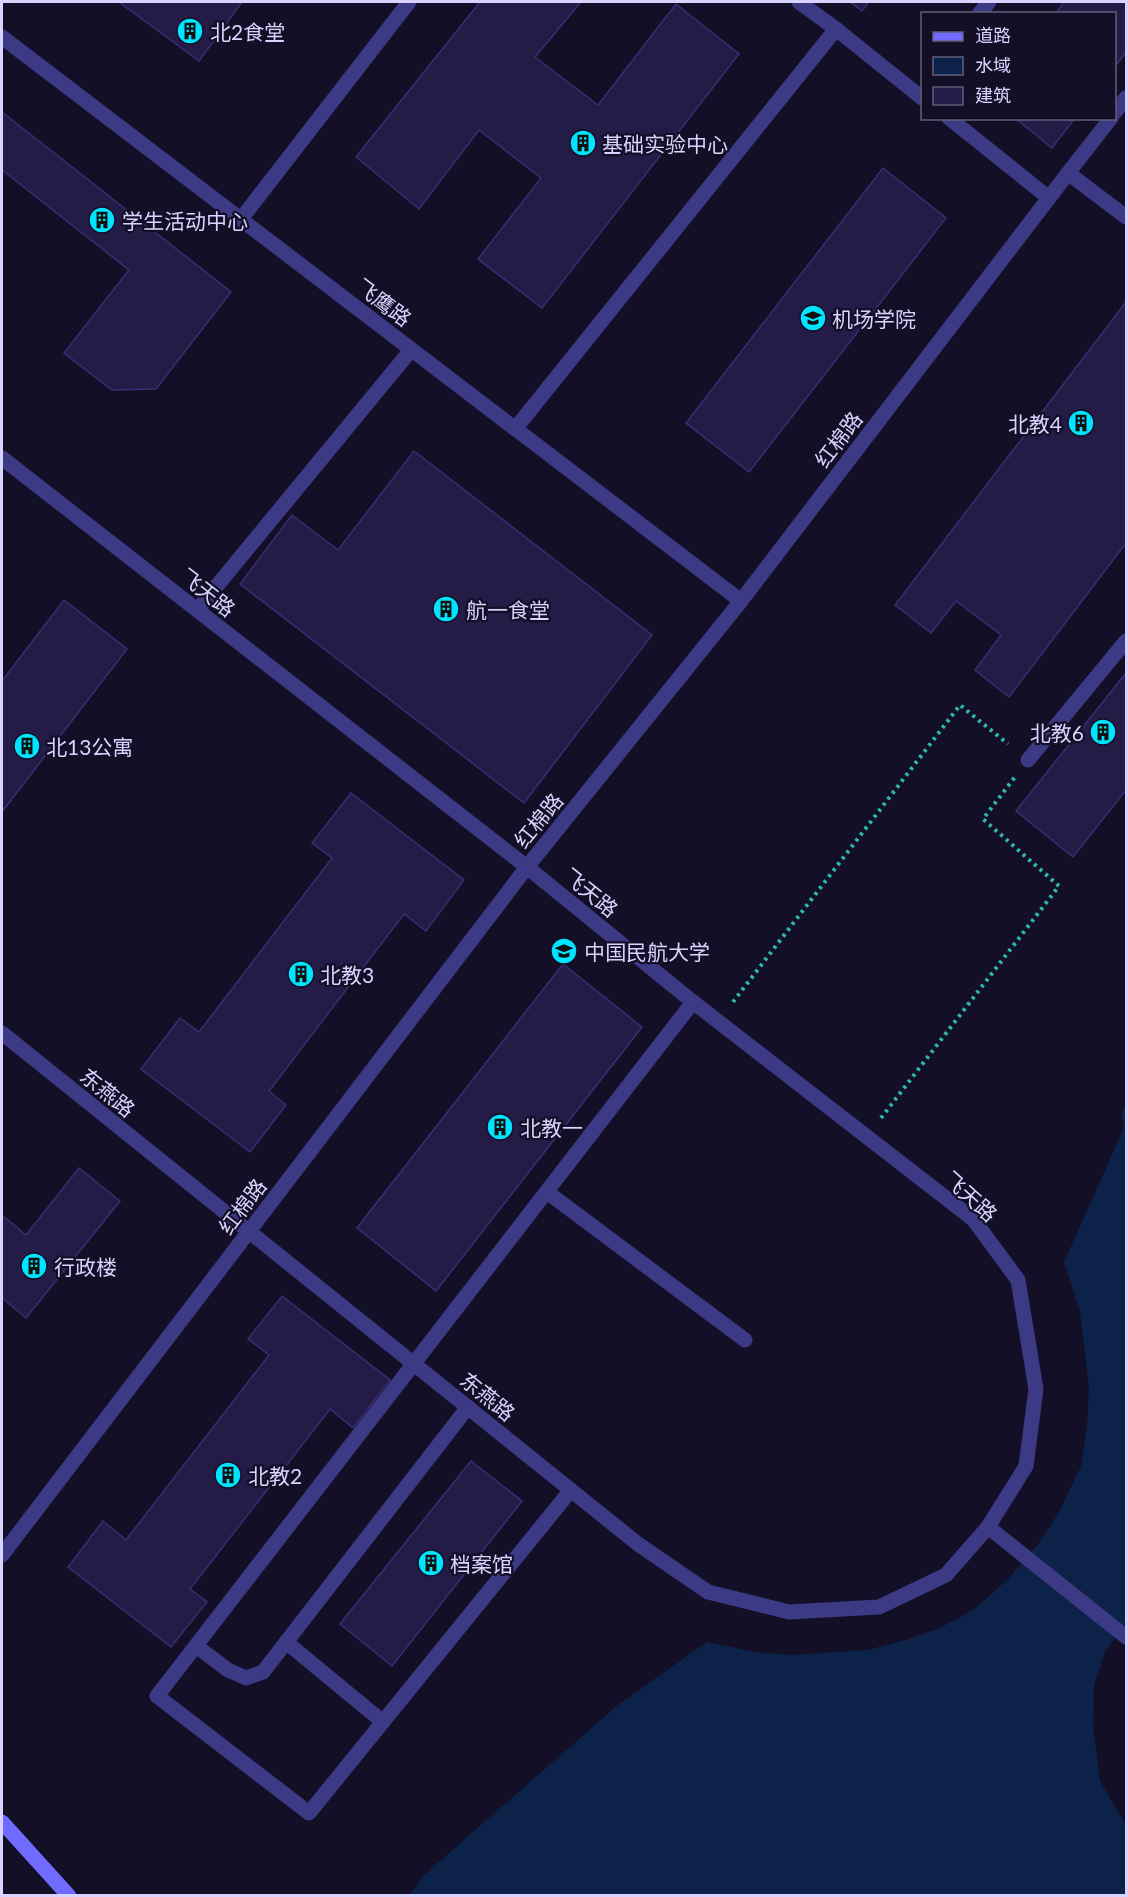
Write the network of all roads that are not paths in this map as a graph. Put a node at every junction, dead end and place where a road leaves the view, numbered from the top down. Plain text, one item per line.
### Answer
1 (410, 2) edge
2 (799, 2) edge
3 (836, 29) junction
4 (2, 37) edge
5 (921, 92) edge
6 (1126, 98) edge
7 (1116, 110) edge
8 (952, 120) edge
9 (1109, 120) edge
10 (1068, 174) junction
11 (1049, 198) junction
12 (1126, 217) edge
13 (240, 219) junction
14 (411, 350) junction
15 (515, 429) junction
16 (2, 458) edge
17 (741, 601) junction
18 (197, 610) junction
19 (1126, 641) edge
20 (1028, 760) road end
21 (527, 867) junction
22 (693, 1002) junction
23 (2, 1033) edge
24 (547, 1192) junction
25 (249, 1231) junction
26 (745, 1340) dead end
27 (415, 1365) junction
28 (468, 1407) junction
29 (571, 1490) junction
30 (988, 1527) junction
31 (2, 1556) edge
32 (1123, 1634) edge
33 (286, 1642) junction
34 (196, 1646) junction
35 (383, 1722) junction
36 (2, 1822) edge
37 (69, 1896) edge

1 - 13 lane
2 - 3 lane
3 - 5 lane
3 - 15 lane
4 - 13 lane, 飞鹰路
6 - 7 lane
8 - 11 lane
9 - 10 lane, 红棉路
10 - 11 lane, 红棉路
10 - 12 lane
11 - 17 lane, 红棉路
13 - 14 lane, 飞鹰路
14 - 15 lane, 飞鹰路
14 - 18 lane
15 - 17 lane, 飞鹰路
16 - 18 lane, 飞天路
17 - 21 lane, 红棉路
18 - 21 lane, 飞天路
19 - 20 lane
21 - 22 lane, 飞天路
21 - 25 lane, 红棉路
22 - 24 lane
22 - 30 lane, 飞天路
23 - 25 lane, 东燕路
24 - 26 lane
24 - 27 lane
25 - 27 lane, 东燕路
25 - 31 lane, 红棉路
27 - 28 lane, 东燕路
27 - 34 lane
28 - 29 lane, 东燕路
28 - 33 lane
29 - 30 lane, 东燕路
29 - 35 lane
30 - 32 lane
33 - 34 lane
33 - 35 lane
34 - 35 lane
36 - 37 main road

